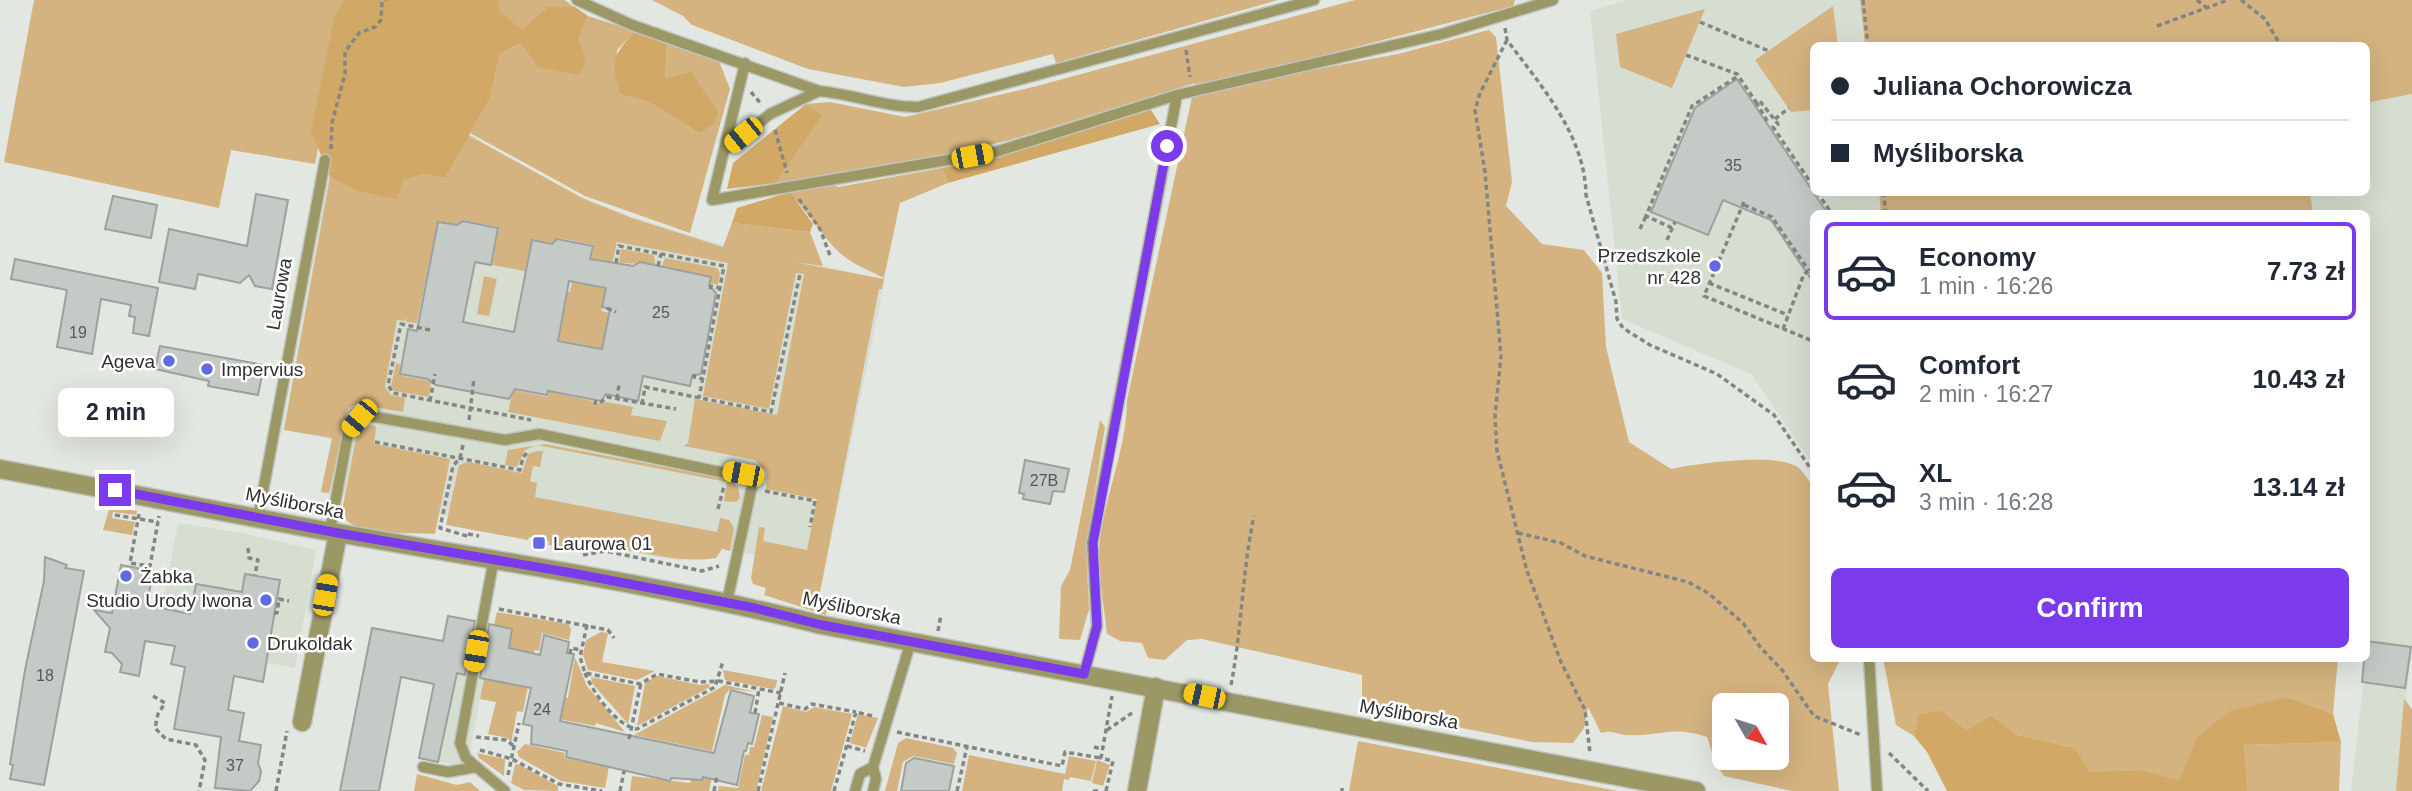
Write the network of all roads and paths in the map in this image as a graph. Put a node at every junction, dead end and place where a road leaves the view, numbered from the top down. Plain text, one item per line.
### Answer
1 (387, 0) edge
2 (577, 0) edge
3 (1314, 0) edge
4 (1553, 0) edge
5 (1863, 0) edge
6 (2197, 0) edge
7 (2228, 0) edge
8 (2241, 0) edge
9 (2206, 7) junction
10 (1502, 16) junction
11 (1700, 22) dead end
12 (2157, 26) dead end
13 (1185, 37) junction
14 (1507, 40) junction
15 (1868, 42) edge
16 (2279, 42) edge
17 (1769, 51) dead end
18 (1686, 55) dead end
19 (745, 64) junction
20 (1738, 76) junction
21 (741, 80) junction
22 (819, 91) junction
23 (1192, 91) junction
24 (1177, 95) junction
25 (1756, 102) junction
26 (1789, 108) dead end
27 (770, 114) junction
28 (1774, 118) junction
29 (725, 150) junction
30 (325, 160) joint
31 (1810, 182) edge
32 (791, 186) junction
33 (1646, 216) junction
34 (1675, 222) dead end
35 (1672, 228) junction
36 (1640, 229) dead end
37 (1667, 240) dead end
38 (661, 254) junction
39 (831, 258) dead end
40 (616, 263) dead end
41 (658, 266) dead end
42 (1810, 269) edge
43 (1810, 271) edge
44 (800, 274) dead end
45 (1709, 283) junction
46 (720, 288) junction
47 (710, 289) dead end
48 (607, 308) dead end
49 (616, 312) dead end
50 (1788, 315) junction
51 (1783, 329) junction
52 (1810, 340) edge
53 (435, 374) dead end
54 (694, 374) dead end
55 (474, 378) dead end
56 (703, 379) junction
57 (620, 384) dead end
58 (699, 398) junction
59 (617, 399) junction
60 (596, 400) dead end
61 (430, 401) dead end
62 (642, 404) junction
63 (676, 410) dead end
64 (466, 433) junction
65 (375, 442) dead end
66 (537, 448) dead end
67 (460, 458) junction
68 (1810, 468) edge
69 (0, 469) edge
70 (724, 484) dead end
71 (763, 491) dead end
72 (141, 508) dead end
73 (718, 509) dead end
74 (160, 512) dead end
75 (115, 515) dead end
76 (1254, 516) dead end
77 (258, 518) junction
78 (138, 519) junction
79 (158, 522) junction
80 (810, 527) dead end
81 (334, 532) junction
82 (1518, 533) junction
83 (480, 537) dead end
84 (466, 543) junction
85 (248, 548) dead end
86 (581, 556) dead end
87 (494, 558) junction
88 (735, 566) junction
89 (255, 575) dead end
90 (289, 601) dead end
91 (727, 602) junction
92 (484, 605) junction
93 (274, 613) dead end
94 (587, 625) junction
95 (614, 639) dead end
96 (911, 641) junction
97 (581, 650) junction
98 (570, 654) dead end
99 (723, 661) dead end
100 (1869, 662) edge
101 (586, 673) junction
102 (785, 673) dead end
103 (1084, 674) junction
104 (719, 681) junction
105 (641, 683) junction
106 (760, 689) junction
107 (1113, 691) dead end
108 (781, 693) junction
109 (1155, 695) junction
110 (153, 696) dead end
111 (1227, 701) junction
112 (779, 703) junction
113 (856, 712) junction
114 (755, 713) dead end
115 (889, 719) junction
116 (302, 722) joint
117 (519, 723) dead end
118 (477, 726) dead end
119 (632, 728) junction
120 (896, 732) dead end
121 (1105, 732) junction
122 (1863, 735) dead end
123 (629, 739) dead end
124 (1874, 740) junction
125 (460, 743) junction
126 (514, 746) junction
127 (967, 747) junction
128 (1094, 747) dead end
129 (1102, 749) junction
130 (1101, 758) junction
131 (512, 759) junction
132 (423, 767) dead end
133 (476, 767) junction
134 (873, 767) junction
135 (1589, 769) junction
136 (624, 771) dead end
137 (717, 776) dead end
138 (1645, 786) edge
139 (199, 791) edge
140 (276, 791) edge
141 (505, 791) edge
142 (602, 791) edge
143 (620, 791) edge
144 (714, 791) edge
145 (758, 791) edge
146 (834, 791) edge
147 (855, 791) edge
148 (873, 791) edge
149 (957, 791) edge
150 (1093, 791) edge
151 (1101, 791) edge
152 (1106, 791) edge
153 (1137, 791) edge
154 (1696, 791) edge
155 (1877, 791) edge
156 (1928, 791) edge

1 - 30 path
2 - 19 lane
3 - 13 lane
4 - 10 lane
5 - 15 path
6 - 9 path
7 - 9 path
8 - 16 path
9 - 12 path
10 - 14 path
10 - 23 lane
11 - 17 path
13 - 22 lane
13 - 23 path
14 - 68 path
14 - 82 path
18 - 20 path
19 - 21 lane
19 - 22 lane
20 - 25 path
20 - 33 path
21 - 27 path
21 - 29 lane
22 - 27 lane
23 - 24 lane
24 - 32 lane
24 - 103 lane
25 - 28 path
25 - 28 path
26 - 28 path
27 - 29 lane
27 - 32 path
28 - 31 path
29 - 32 lane
30 - 77 lane, Laurowa
32 - 39 path
33 - 35 path
33 - 36 path
34 - 35 path
35 - 37 path
38 - 40 path
38 - 41 path
38 - 46 path
42 - 45 path
43 - 50 path
44 - 58 path
45 - 50 path
45 - 51 path
46 - 47 path
46 - 56 path
48 - 49 path
50 - 51 path
51 - 52 path
53 - 61 path
54 - 56 path
55 - 64 path
56 - 58 path
57 - 59 path
58 - 62 path
59 - 60 path
59 - 62 path
62 - 63 path
64 - 67 path
64 - 81 lane
64 - 88 lane
65 - 67 path
66 - 67 path
67 - 84 path
69 - 77 street, Myśliborska
70 - 73 path
71 - 80 path
72 - 78 path
74 - 79 path
75 - 78 path
76 - 111 path
77 - 81 street, Myśliborska
78 - 79 path
78 - 79 path
81 - 84 street, Myśliborska
81 - 116 street
82 - 122 path
82 - 135 path
83 - 84 path
84 - 87 street, Myśliborska
85 - 89 path
86 - 88 path
87 - 91 street, Myśliborska
87 - 92 lane
88 - 91 lane
90 - 93 path
91 - 96 street, Myśliborska
92 - 94 path
92 - 125 lane
94 - 95 path
94 - 97 path
96 - 103 street, Myśliborska
96 - 115 lane
97 - 98 path
97 - 101 path
99 - 104 path
100 - 124 lane
101 - 105 path
101 - 119 path
102 - 108 path
103 - 109 street, Myśliborska
104 - 105 path
104 - 106 path
104 - 119 path
105 - 119 path
106 - 108 path
106 - 114 path
107 - 121 path
108 - 112 path
109 - 111 street, Myśliborska
109 - 121 path
109 - 153 street
110 - 139 path
111 - 135 street, Myśliborska
112 - 113 path
112 - 145 path
113 - 115 path
113 - 146 path
115 - 134 lane
116 - 140 path
117 - 126 path
118 - 126 path
119 - 123 path
120 - 127 path
121 - 129 path
124 - 155 lane
124 - 156 path
125 - 131 path
125 - 133 lane
126 - 131 path
127 - 130 path
127 - 149 path
128 - 129 path
129 - 130 path
130 - 152 path
131 - 141 path
131 - 142 path
132 - 133 lane
133 - 141 lane
134 - 147 lane
134 - 148 lane
135 - 138 street, Myśliborska
136 - 143 path
137 - 144 path
138 - 154 street, Myśliborska
150 - 151 path

